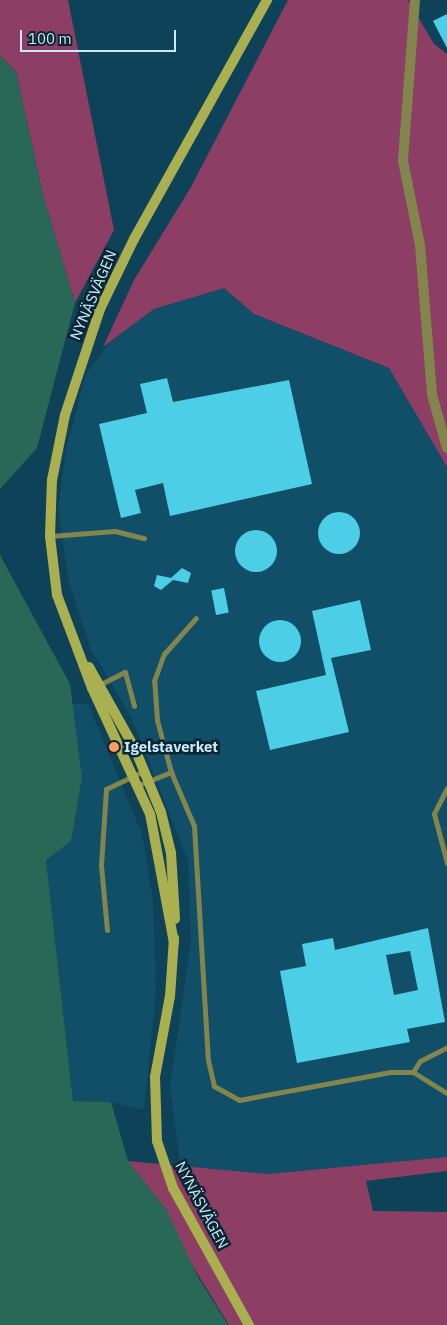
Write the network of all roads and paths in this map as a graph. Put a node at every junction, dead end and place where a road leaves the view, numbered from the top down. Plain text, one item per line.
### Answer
1 (267, 0) edge
2 (414, 0) edge
3 (447, 448) edge
4 (50, 536) junction
5 (144, 538) dead end
6 (196, 618) dead end
7 (96, 686) junction
8 (134, 706) dead end
9 (144, 771) junction
10 (171, 772) junction
11 (134, 775) junction
12 (149, 781) junction
13 (139, 785) junction
14 (447, 788) edge
15 (447, 863) edge
16 (107, 930) dead end
17 (174, 943) junction
18 (447, 1047) edge
19 (413, 1072) junction
20 (447, 1093) edge
21 (249, 1325) edge

1 - 4 street, NYNÄSVÄGEN
2 - 3 street
4 - 5 lane
4 - 7 street, NYNÄSVÄGEN
6 - 10 lane
7 - 8 lane
7 - 9 street, NYNÄSVÄGEN
7 - 11 street, NYNÄSVÄGEN
9 - 11 lane
9 - 12 street, NYNÄSVÄGEN
10 - 12 lane
10 - 19 lane
11 - 13 street, NYNÄSVÄGEN
11 - 16 lane
12 - 13 lane
12 - 17 street, NYNÄSVÄGEN
13 - 17 street, NYNÄSVÄGEN
14 - 15 lane
17 - 21 street, NYNÄSVÄGEN
18 - 19 lane
19 - 20 lane

